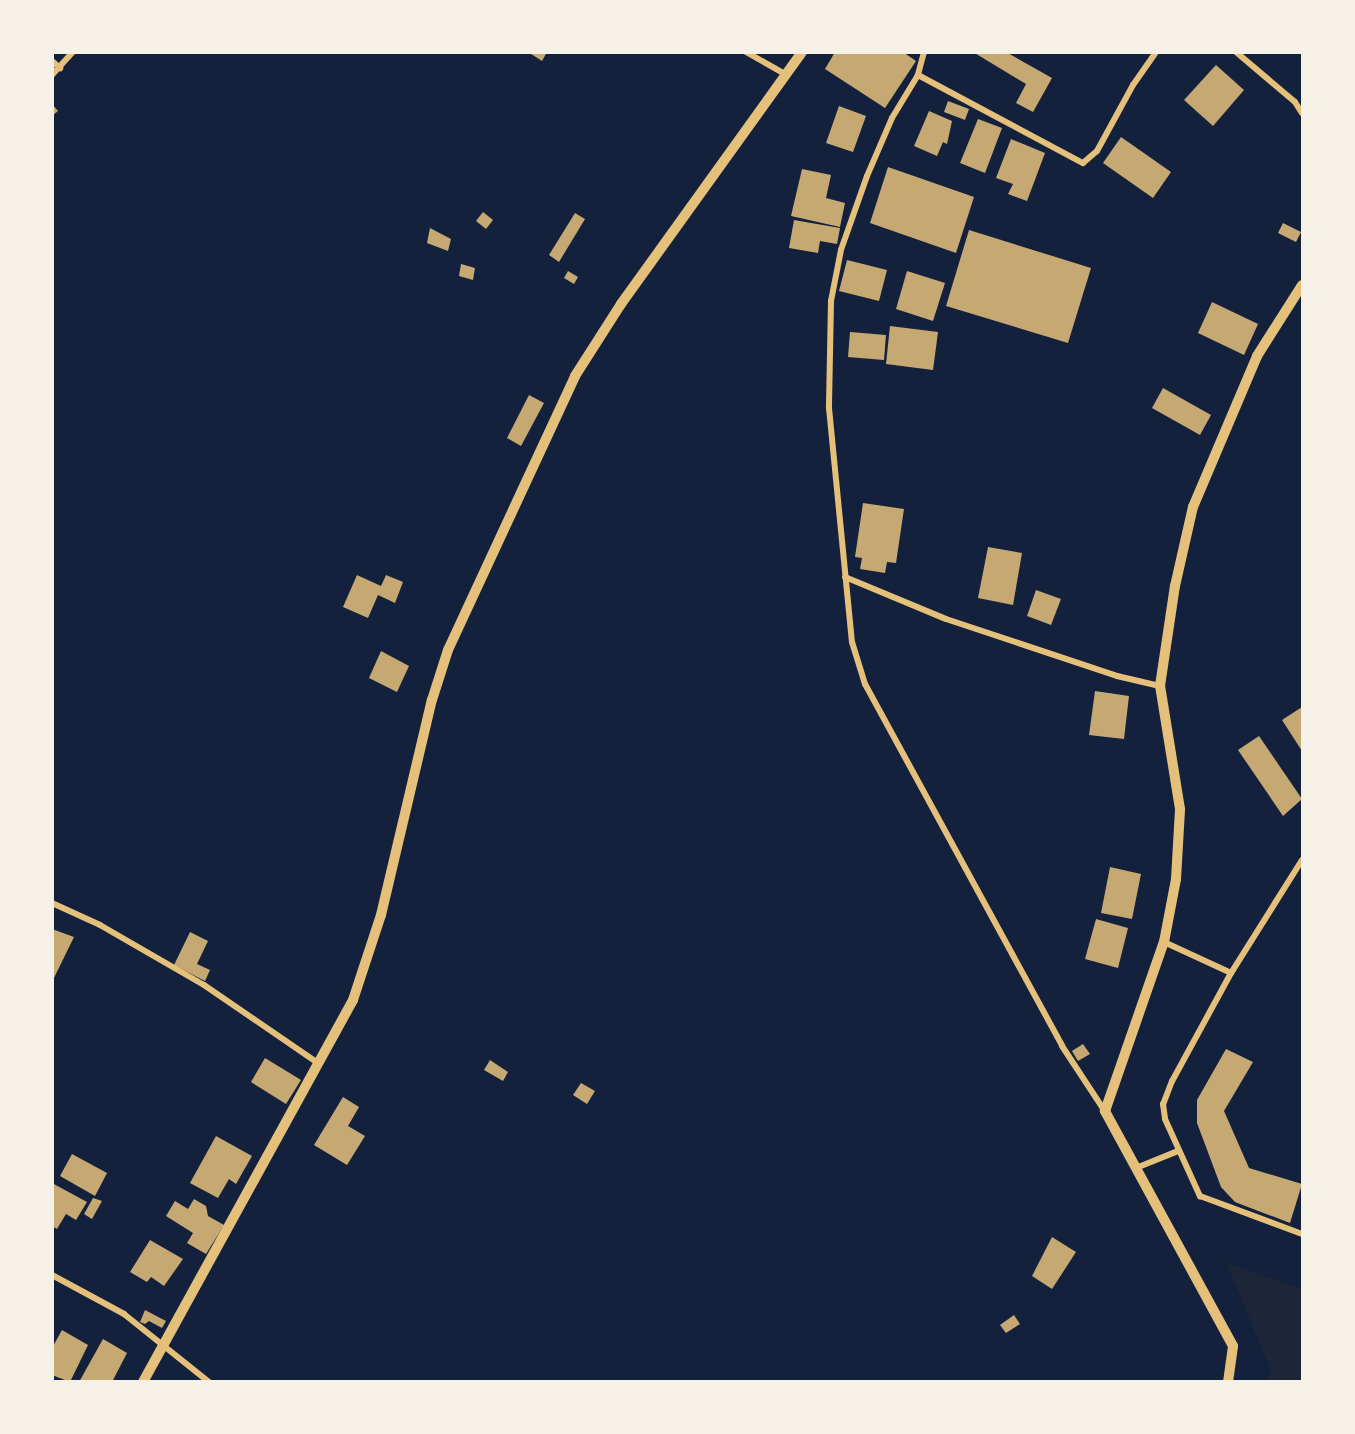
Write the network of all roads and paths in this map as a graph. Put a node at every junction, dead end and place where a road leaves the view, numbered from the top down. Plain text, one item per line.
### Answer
1 (73, 52) edge
2 (746, 52) edge
3 (802, 52) edge
4 (924, 52) edge
5 (1155, 52) edge
6 (1236, 52) edge
7 (52, 61) edge
8 (60, 68) junction
9 (785, 74) junction
10 (52, 75) edge
11 (918, 75) junction
12 (1302, 113) edge
13 (1302, 285) edge
14 (845, 577) junction
15 (1161, 686) junction
16 (1302, 860) edge
17 (52, 903) edge
18 (1164, 942) junction
19 (1230, 973) junction
20 (318, 1063) junction
21 (1105, 1111) junction
22 (1178, 1151) junction
23 (1137, 1168) junction
24 (1302, 1234) edge
25 (52, 1275) edge
26 (165, 1344) junction
27 (143, 1382) edge
28 (208, 1382) edge
29 (1228, 1382) edge

1 - 8 street
2 - 9 street
3 - 9 street
4 - 11 street
5 - 11 street
6 - 12 street
7 - 8 street
8 - 10 street
9 - 20 street
11 - 14 street
13 - 15 street
14 - 15 street
14 - 21 street
15 - 18 street
16 - 19 street
17 - 20 street
18 - 19 street
18 - 21 street
19 - 22 street
20 - 26 street
21 - 23 street
22 - 23 street
22 - 24 street
23 - 29 street
25 - 26 street
26 - 27 street
26 - 28 street

